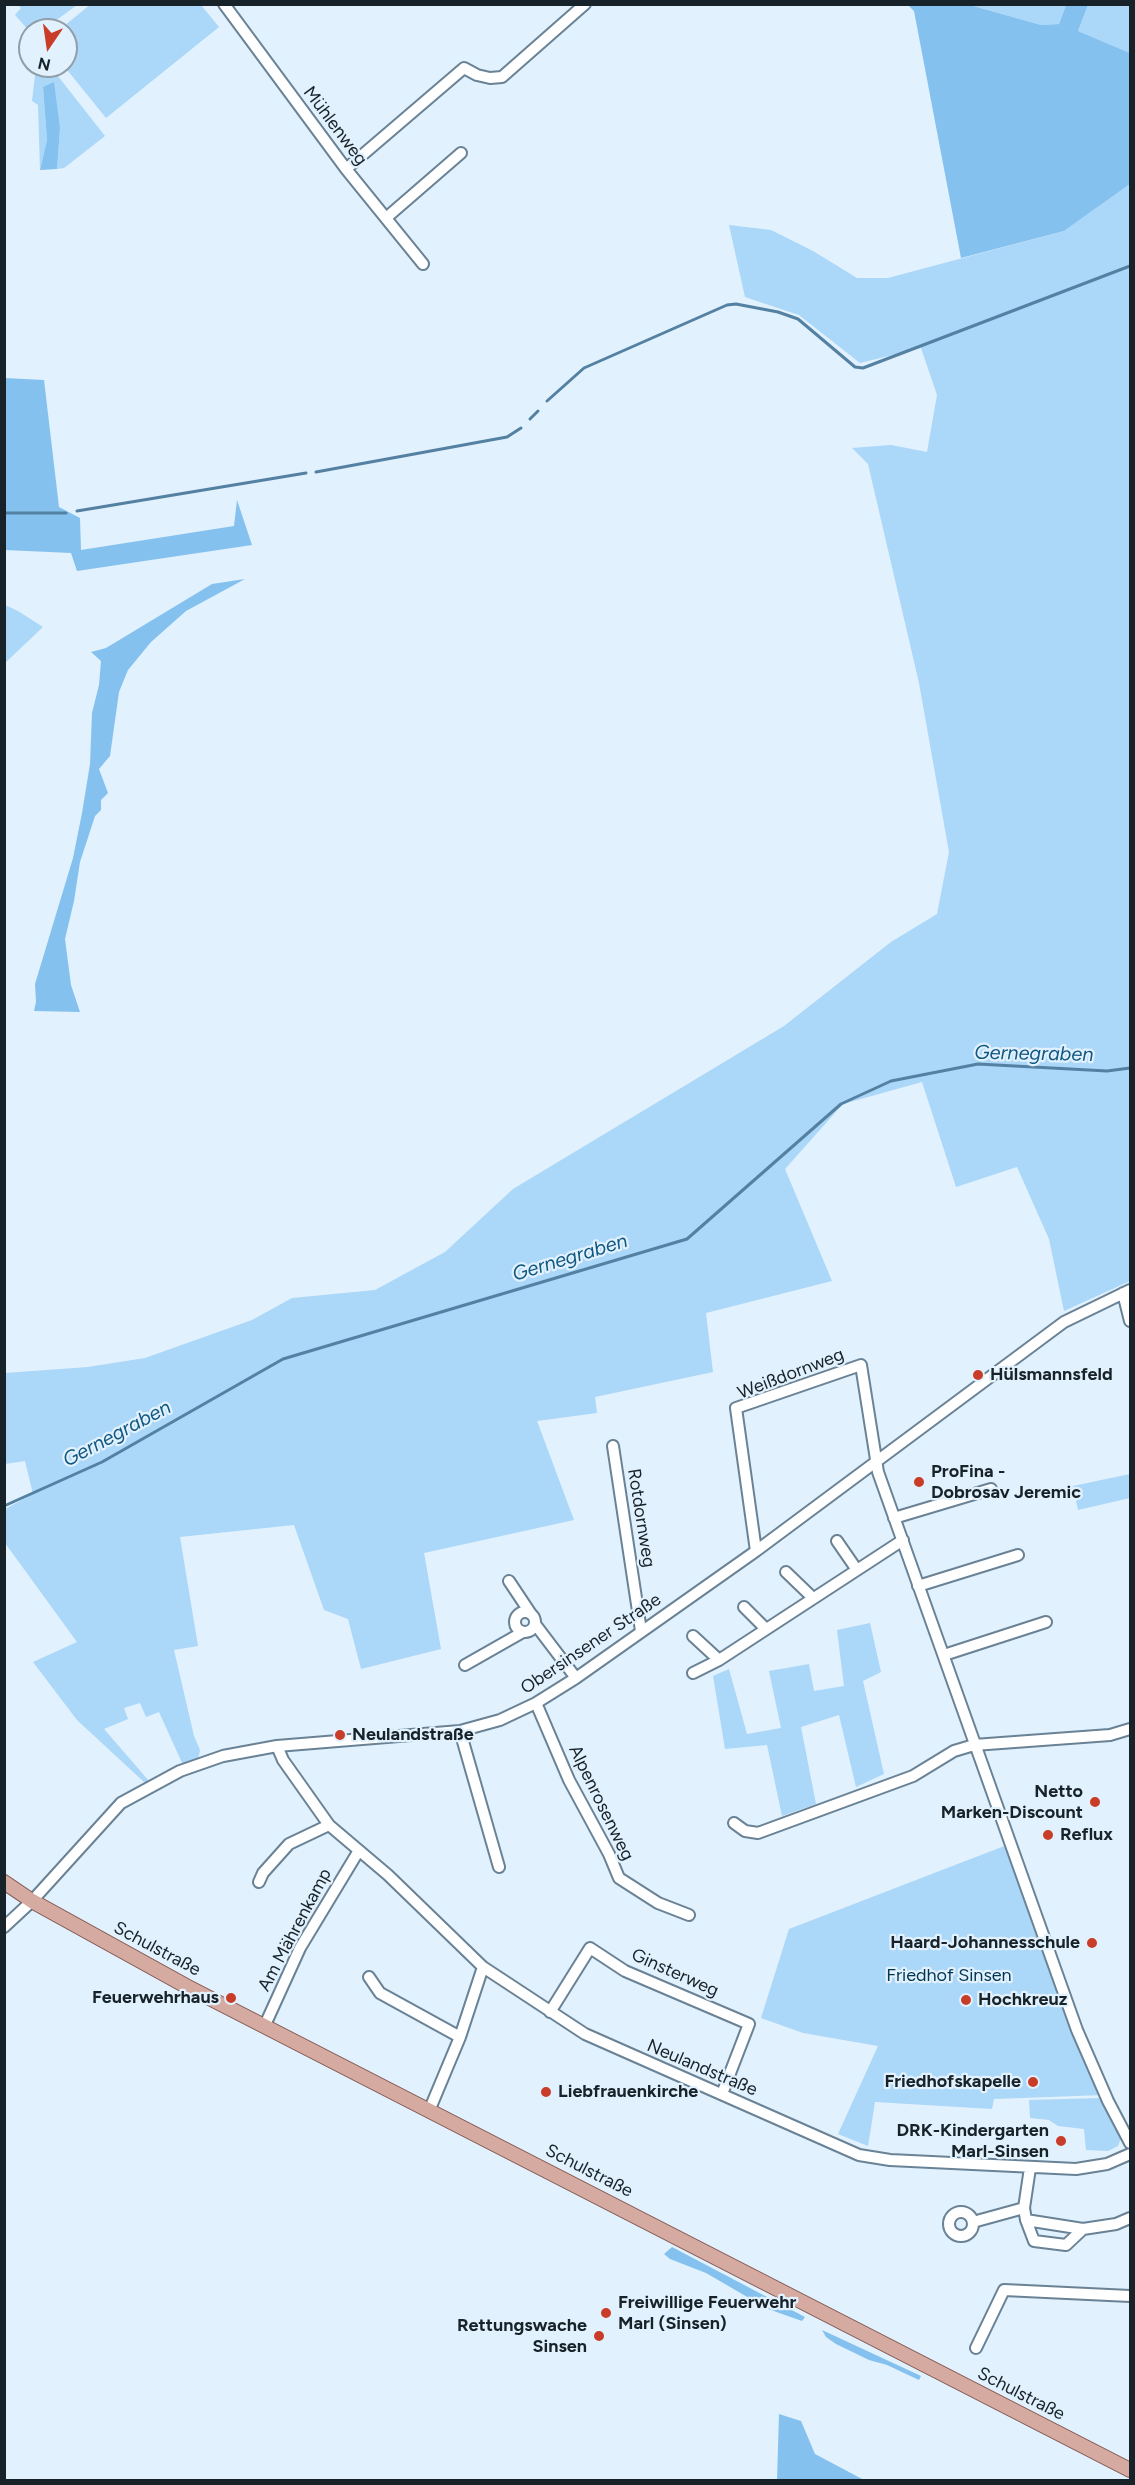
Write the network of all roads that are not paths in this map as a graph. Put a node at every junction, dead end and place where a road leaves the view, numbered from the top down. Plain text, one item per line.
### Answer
1 (224, 4) edge
2 (585, 4) edge
3 (461, 153) dead end
4 (346, 170) junction
5 (386, 218) junction
6 (423, 264) dead end
7 (1127, 1291) edge
8 (1131, 1321) edge
9 (613, 1446) dead end
10 (875, 1462) junction
11 (992, 1489) dead end
12 (894, 1518) junction
13 (837, 1540) dead end
14 (903, 1540) junction
15 (756, 1551) junction
16 (1018, 1556) dead end
17 (857, 1570) junction
18 (786, 1572) dead end
19 (509, 1581) dead end
20 (918, 1586) junction
21 (813, 1598) junction
22 (744, 1607) dead end
23 (533, 1619) junction
24 (1046, 1622) dead end
25 (766, 1629) junction
26 (641, 1631) junction
27 (524, 1632) junction
28 (693, 1636) dead end
29 (944, 1655) junction
30 (719, 1660) junction
31 (465, 1665) dead end
32 (693, 1673) dead end
33 (576, 1678) junction
34 (536, 1703) junction
35 (1131, 1729) edge
36 (460, 1731) junction
37 (974, 1745) junction
38 (277, 1746) junction
39 (734, 1823) dead end
40 (328, 1825) junction
41 (358, 1852) junction
42 (499, 1867) dead end
43 (4, 1882) edge
44 (259, 1882) dead end
45 (32, 1901) junction
46 (689, 1915) dead end
47 (4, 1927) edge
48 (483, 1967) junction
49 (369, 1977) dead end
50 (550, 2012) junction
51 (265, 2025) junction
52 (460, 2037) junction
53 (722, 2094) junction
54 (429, 2111) junction
55 (1131, 2143) edge
56 (1131, 2154) edge
57 (1030, 2168) junction
58 (1024, 2208) junction
59 (1131, 2218) edge
60 (1026, 2220) junction
61 (973, 2222) dead end
62 (1083, 2229) junction
63 (1131, 2296) edge
64 (976, 2348) dead end
65 (1131, 2470) edge

1 - 4 street, Mühlenweg
2 - 4 street
3 - 5 street
4 - 5 street, Mühlenweg
5 - 6 street, Mühlenweg
7 - 8 street
7 - 10 street, Obersinsener Straße
9 - 26 street, Rotdornweg
10 - 12 street
10 - 15 street, Obersinsener Straße
10 - 15 street, Weißdornweg
11 - 12 street
12 - 14 street
13 - 17 street
14 - 17 street
14 - 20 street
15 - 26 street, Obersinsener Straße
16 - 20 street
17 - 21 street
18 - 21 street
19 - 23 street
20 - 29 street
21 - 25 street
22 - 25 street
23 - 27 street
23 - 27 street
23 - 33 street
24 - 29 street
25 - 30 street
26 - 33 street, Obersinsener Straße
27 - 31 street
28 - 30 street
29 - 37 street
30 - 32 street
33 - 34 street, Obersinsener Straße
34 - 36 street, Obersinsener Straße
34 - 46 street, Alpenrosenweg
35 - 37 street
36 - 38 street, Obersinsener Straße
36 - 42 street
37 - 39 street
37 - 55 street
38 - 40 street, Neulandstraße
38 - 45 street, Obersinsener Straße
40 - 41 street, Neulandstraße
40 - 44 street
41 - 48 street, Neulandstraße
41 - 51 street, Am Mährenkamp
43 - 45 main road, Schulstraße
45 - 47 street, Obersinsener Straße
45 - 51 main road, Schulstraße
48 - 50 street, Neulandstraße
48 - 52 street
49 - 52 street
50 - 53 street, Neulandstraße
50 - 53 street, Ginsterweg
51 - 54 main road, Schulstraße
52 - 54 street
53 - 57 street, Neulandstraße
54 - 65 main road, Schulstraße
56 - 57 street, Neulandstraße
57 - 58 street
58 - 60 street
58 - 61 street
59 - 62 street
60 - 62 street
60 - 62 street
63 - 64 street

